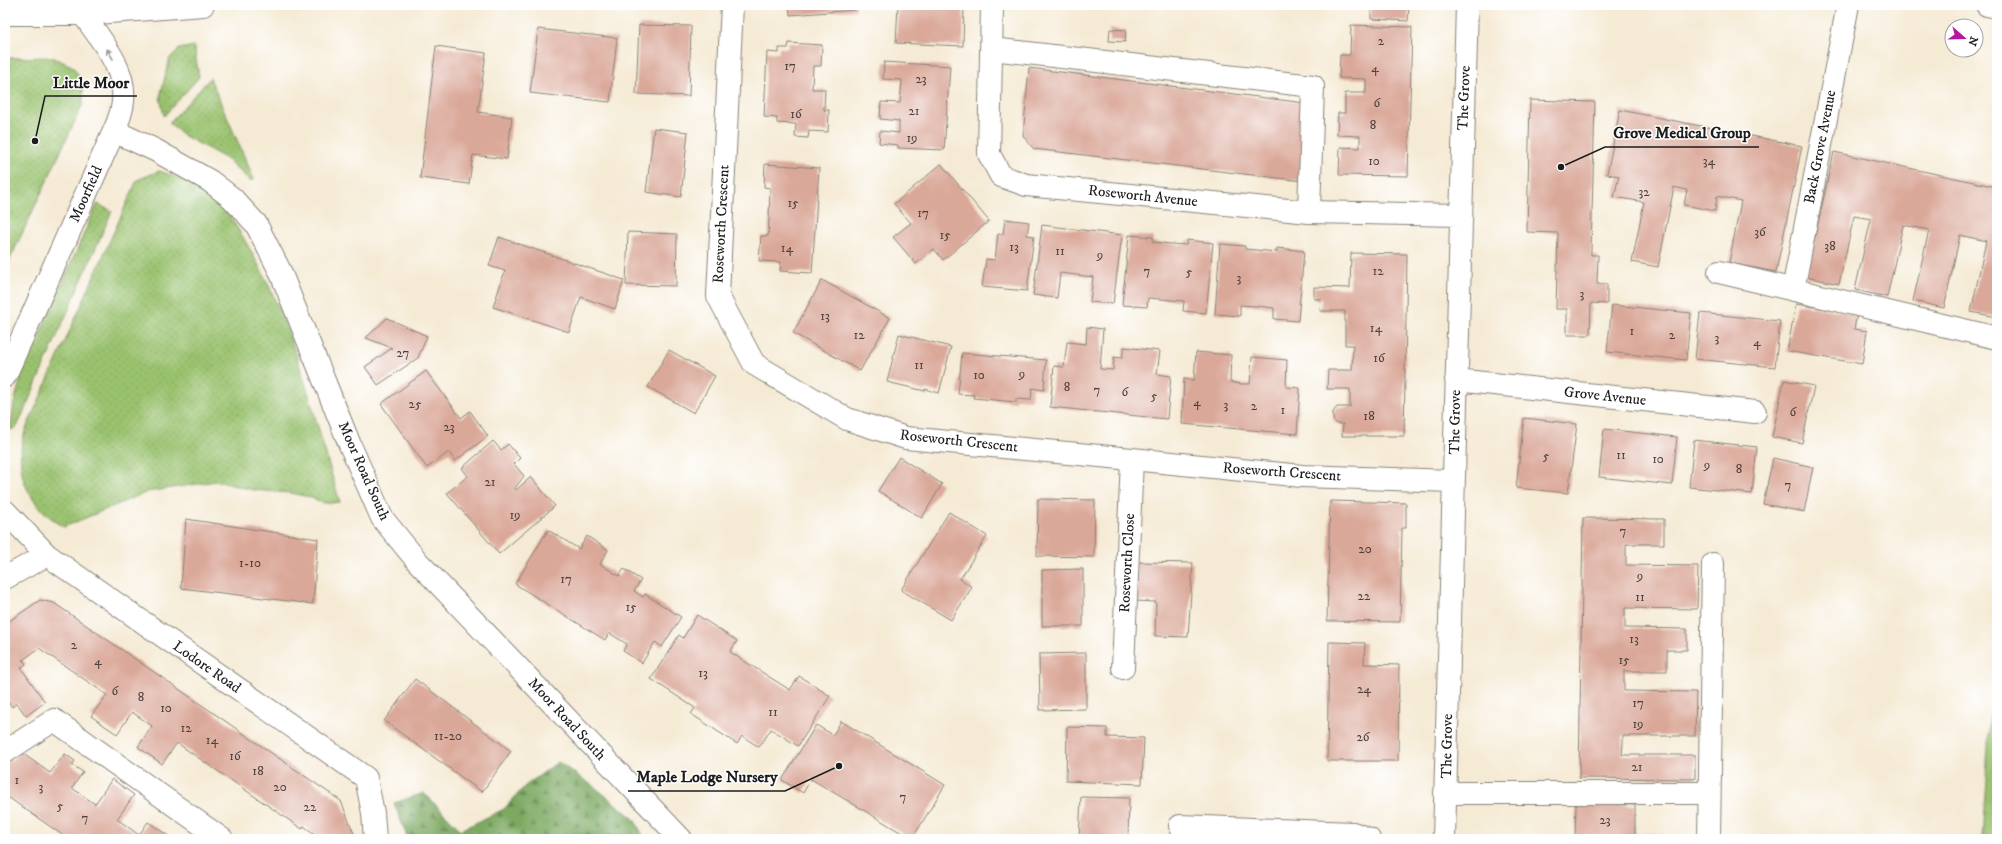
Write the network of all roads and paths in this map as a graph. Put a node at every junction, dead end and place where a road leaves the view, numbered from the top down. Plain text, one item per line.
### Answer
1 (203, 5) edge
2 (732, 5) edge
3 (992, 5) edge
4 (1467, 5) edge
5 (1848, 5) edge
6 (1987, 5) edge
7 (1997, 7) edge
8 (5, 14) edge
9 (83, 14) junction
10 (992, 49) junction
11 (114, 131) junction
12 (1309, 212) junction
13 (1460, 215) junction
14 (1719, 272) dead end
15 (1793, 290) junction
16 (1997, 338) edge
17 (5, 376) edge
18 (1456, 380) junction
19 (1755, 412) dead end
20 (1132, 459) junction
21 (1453, 480) junction
22 (5, 511) edge
23 (48, 555) junction
24 (1713, 564) dead end
25 (5, 578) edge
26 (1123, 668) dead end
27 (5, 752) edge
28 (1708, 793) junction
29 (1445, 794) junction
30 (1180, 826) dead end
31 (222, 839) edge
32 (375, 839) edge
33 (681, 839) edge
34 (1369, 839) edge
35 (1444, 839) edge
36 (1709, 839) edge

1 - 9 street
2 - 20 street, Roseworth Crescent
3 - 10 street, Roseworth Avenue
4 - 13 street, The Grove
5 - 15 street, Back Grove Avenue
6 - 7 street
8 - 9 street
11 -> 9 street, Moorfield
10 - 12 street, Roseworth Avenue
10 - 12 street
11 - 17 street, Moorfield
11 - 33 street, Moor Road South
12 - 13 street, Roseworth Avenue
13 - 18 street, The Grove
14 - 15 street
15 - 16 street
18 - 19 street, Grove Avenue
18 - 21 street, The Grove
20 - 21 street, Roseworth Crescent
20 - 26 street, Roseworth Close
21 - 29 street, The Grove
22 - 23 street, Lodore Road
23 - 25 street
23 - 32 street, Lodore Road
24 - 28 street
27 - 31 street
28 - 29 street
28 - 36 street
29 - 35 street, The Grove
30 - 34 street

